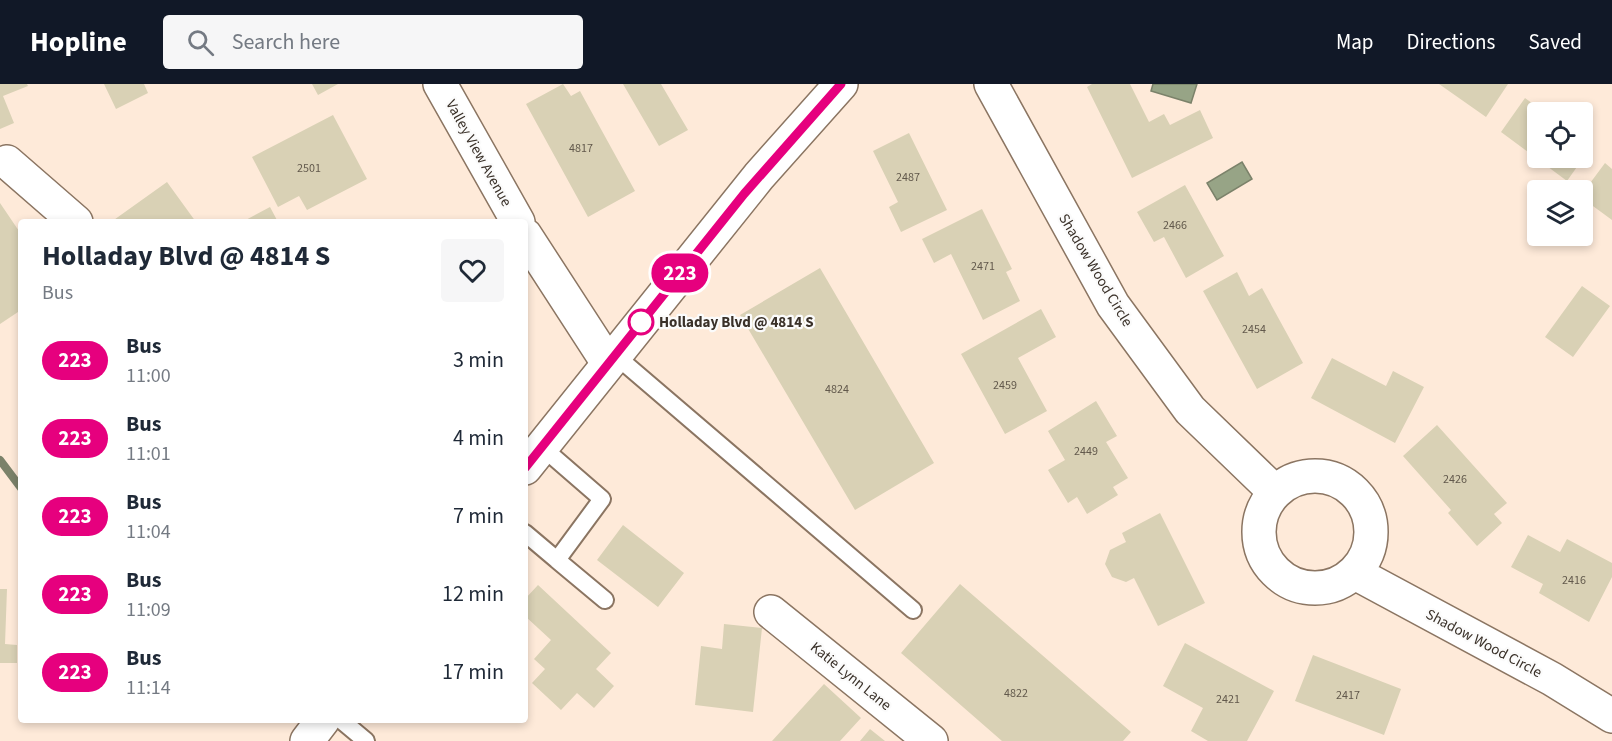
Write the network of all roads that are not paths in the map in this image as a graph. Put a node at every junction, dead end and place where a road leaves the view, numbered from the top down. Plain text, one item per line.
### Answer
1 (440, 84) edge
2 (841, 84) edge
3 (991, 84) edge
4 (7, 162) dead end
5 (73, 219) edge
6 (516, 219) edge
7 (528, 239) edge
8 (612, 359) junction
9 (533, 457) edge
10 (1274, 491) junction
11 (528, 536) edge
12 (557, 560) junction
13 (1355, 573) junction
14 (605, 600) dead end
15 (913, 610) dead end
16 (771, 612) dead end
17 (1612, 717) edge
18 (321, 723) edge
19 (345, 723) edge
20 (307, 741) edge
21 (366, 741) edge
22 (931, 741) edge

1 - 6 street, Valley View Avenue
2 - 8 street
3 - 10 street, Shadow Wood Circle
4 - 5 street
7 - 8 street
8 - 9 street
8 - 15 lane
9 - 12 lane
10 - 13 street
10 - 13 street
11 - 12 lane
12 - 14 lane
13 - 17 street, Shadow Wood Circle
16 - 22 street, Katie Lynn Lane
18 - 20 street
19 - 21 lane

